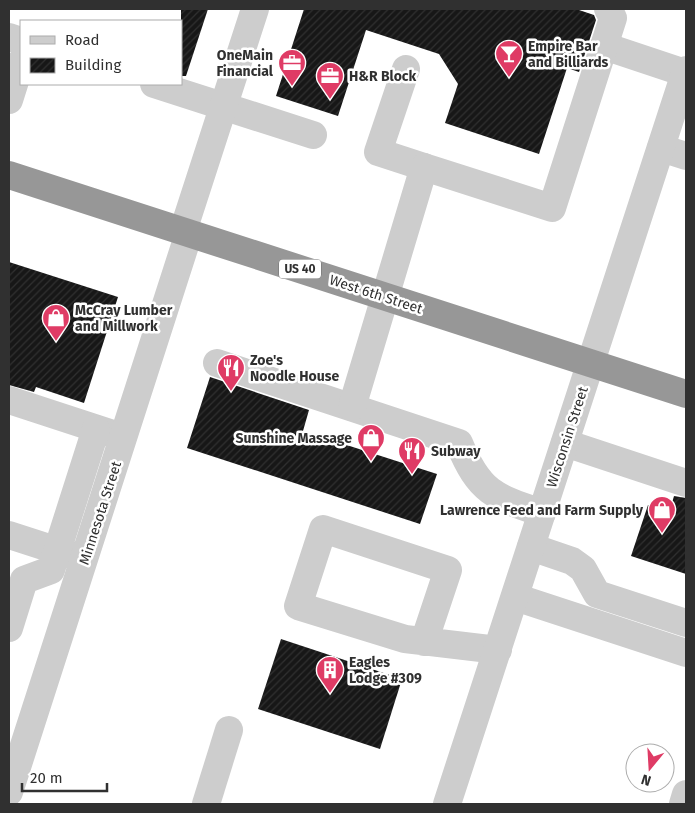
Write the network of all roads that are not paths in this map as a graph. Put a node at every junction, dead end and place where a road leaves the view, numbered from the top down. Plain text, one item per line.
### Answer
1 (255, 9) edge
2 (608, 9) edge
3 (604, 46) junction
4 (20, 65) edge
5 (406, 69) dead end
6 (686, 71) edge
7 (157, 85) edge
8 (9, 100) edge
9 (223, 106) junction
10 (313, 136) dead end
11 (661, 148) junction
12 (686, 156) edge
13 (424, 167) junction
14 (9, 174) edge
15 (186, 232) junction
16 (385, 297) junction
17 (217, 363) dead end
18 (592, 363) junction
19 (686, 394) edge
20 (9, 400) edge
21 (352, 407) junction
22 (96, 429) junction
23 (124, 438) junction
24 (565, 443) junction
25 (686, 483) edge
26 (542, 513) junction
27 (9, 535) edge
28 (531, 547) junction
29 (57, 551) junction
30 (84, 560) junction
31 (515, 597) junction
32 (686, 623) edge
33 (9, 628) edge
34 (424, 642) junction
35 (498, 650) junction
36 (686, 653) edge
37 (19, 726) edge
38 (229, 730) dead end
39 (9, 792) edge
40 (686, 794) edge
41 (206, 804) edge
42 (447, 804) edge
43 (683, 804) edge

1 - 9 street, Minnesota Street
2 - 3 street
3 - 6 street
3 - 13 street
4 - 8 street
5 - 13 street
6 - 11 street, Wisconsin Street
7 - 9 street
9 - 10 street
9 - 15 street, Minnesota Street
11 - 12 street
11 - 18 street, Wisconsin Street
13 - 16 street
14 - 15 highway, West 6th Street / US 40
15 - 16 highway, West 6th Street / US 40
15 - 23 street, Minnesota Street
16 - 18 highway, West 6th Street / US 40
16 - 21 street
17 - 21 street
18 - 19 highway, West 6th Street / US 40
18 - 24 street, Wisconsin Street
20 - 22 street
21 - 26 street
22 - 23 street
22 - 29 street
23 - 30 street, Minnesota Street
24 - 25 street
24 - 26 street, Wisconsin Street
26 - 28 street, Wisconsin Street
27 - 29 street
28 - 31 street, Wisconsin Street
28 - 32 street
29 - 30 street
29 - 33 street
30 - 37 street, Minnesota Street
31 - 35 street, Wisconsin Street
31 - 36 street
34 - 34 street
34 - 35 street
35 - 42 street, Wisconsin Street
37 - 39 street, Minnesota Street
38 - 41 street
40 - 43 street

